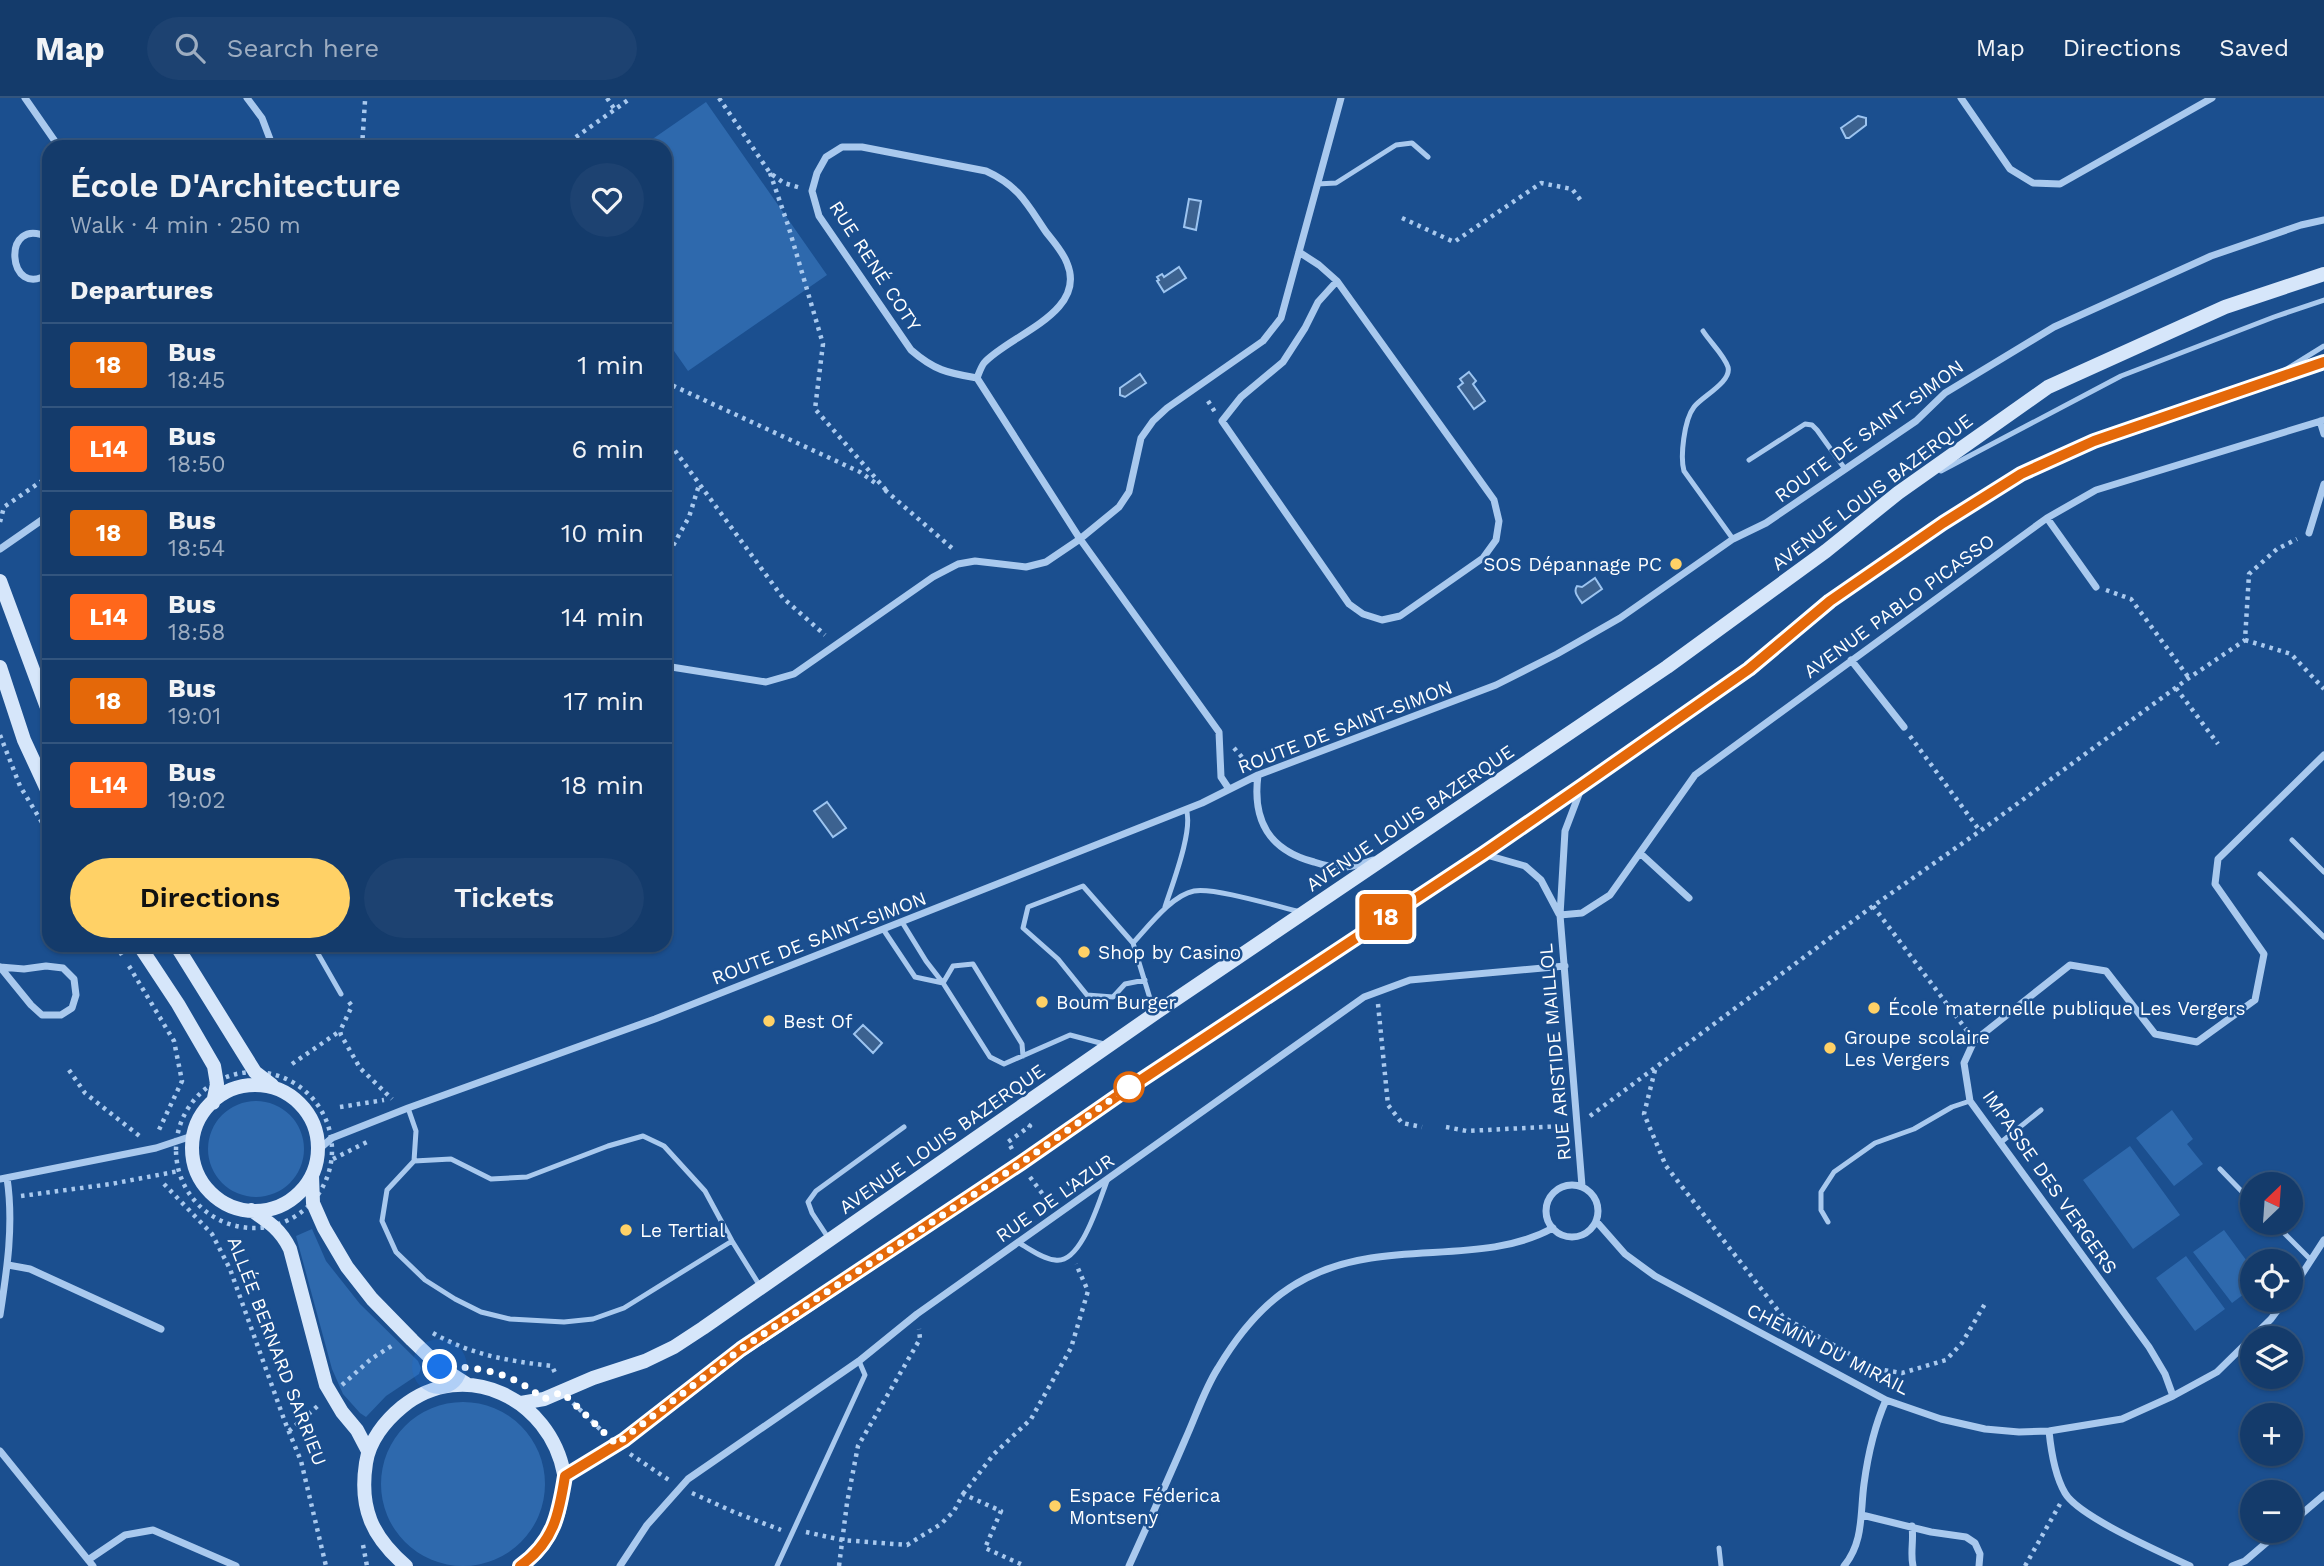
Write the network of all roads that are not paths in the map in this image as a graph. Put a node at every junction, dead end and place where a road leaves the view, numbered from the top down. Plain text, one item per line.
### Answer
1 (24, 98) edge
2 (247, 98) edge
3 (1341, 98) edge
4 (1961, 98) edge
5 (2212, 98) edge
6 (54, 140) edge
7 (270, 140) edge
8 (1428, 157) dead end
9 (1317, 184) junction
10 (2324, 220) edge
11 (42, 234) edge
12 (1299, 252) junction
13 (2324, 274) edge
14 (42, 277) edge
15 (1337, 281) junction
16 (2324, 300) edge
17 (1703, 331) dead end
18 (2324, 346) edge
19 (2324, 362) edge
20 (977, 378) junction
21 (2267, 380) junction
22 (2322, 420) edge
23 (2324, 434) edge
24 (1749, 460) dead end
25 (1845, 469) junction
26 (2324, 484) edge
27 (1898, 493) junction
28 (2047, 518) junction
29 (42, 520) edge
30 (2309, 533) road end
31 (1080, 539) junction
32 (1733, 539) junction
33 (0, 549) edge
34 (0, 581) edge
35 (2096, 587) road end
36 (1851, 660) junction
37 (0, 667) edge
38 (672, 667) edge
39 (42, 694) edge
40 (1904, 727) road end
41 (2324, 755) edge
42 (1258, 775) junction
43 (42, 779) edge
44 (1583, 785) junction
45 (1229, 789) junction
46 (1185, 809) junction
47 (2292, 840) dead end
48 (1640, 853) junction
49 (1483, 854) junction
50 (1389, 857) junction
51 (2324, 872) edge
52 (2260, 874) dead end
53 (1689, 898) dead end
54 (1165, 907) junction
55 (1304, 912) junction
56 (1560, 915) junction
57 (902, 922) junction
58 (883, 929) junction
59 (2324, 937) edge
60 (1133, 943) junction
61 (144, 952) edge
62 (180, 952) edge
63 (317, 952) edge
64 (1565, 966) junction
65 (0, 967) edge
66 (1145, 980) junction
67 (943, 983) junction
68 (341, 994) road end
69 (1157, 1012) junction
70 (1110, 1045) junction
71 (1023, 1056) junction
72 (276, 1088) junction
73 (1970, 1101) junction
74 (213, 1103) junction
75 (408, 1108) junction
76 (2041, 1111) dead end
77 (904, 1127) dead end
78 (192, 1136) junction
79 (2000, 1143) junction
80 (318, 1150) junction
81 (414, 1161) junction
82 (2220, 1169) dead end
83 (312, 1175) junction
84 (4, 1178) edge
85 (1107, 1181) junction
86 (1582, 1186) junction
87 (2240, 1190) edge
88 (251, 1210) junction
89 (1596, 1222) junction
90 (1828, 1222) dead end
91 (1553, 1228) junction
92 (2287, 1236) edge
93 (830, 1240) junction
94 (2324, 1240) edge
95 (732, 1241) junction
96 (1019, 1243) junction
97 (2311, 1260) junction
98 (8, 1265) junction
99 (2303, 1272) edge
100 (761, 1288) junction
101 (2276, 1312) edge
102 (0, 1315) edge
103 (161, 1329) dead end
104 (859, 1361) junction
105 (468, 1385) junction
106 (2172, 1396) junction
107 (1886, 1400) junction
108 (521, 1403) junction
109 (2049, 1431) junction
110 (0, 1451) edge
111 (368, 1451) junction
112 (565, 1476) junction
113 (2324, 1495) edge
114 (2303, 1513) edge
115 (1862, 1515) junction
116 (1912, 1526) junction
117 (2266, 1543) edge
118 (1719, 1548) dead end
119 (90, 1563) edge
120 (236, 1566) edge
121 (406, 1566) edge
122 (520, 1566) edge
123 (620, 1566) edge
124 (776, 1566) edge
125 (1129, 1566) edge
126 (1721, 1566) edge
127 (1844, 1566) edge
128 (1913, 1566) edge
129 (1979, 1566) edge
130 (2190, 1566) edge
131 (2232, 1566) edge

1 - 6 street
2 - 7 street
3 - 9 street
4 - 5 street
8 - 9 lane
9 - 12 street
10 - 25 street, ROUTE DE SAINT-SIMON
11 - 14 street
12 - 15 street
12 - 31 street
13 - 27 main road, AVENUE LOUIS BAZERQUE
15 - 15 street
16 - 27 lane
17 - 32 lane
18 - 21 lane
19 - 21 main road
20 - 20 street, RUE RENÉ COTY
20 - 31 street
21 - 44 main road
22 - 23 street
22 - 28 street, AVENUE PABLO PICASSO
24 - 25 lane
25 - 32 street, ROUTE DE SAINT-SIMON
26 - 30 street
27 - 50 main road, AVENUE LOUIS BAZERQUE
28 - 35 street
28 - 36 street, AVENUE PABLO PICASSO
29 - 33 street
31 - 38 street
31 - 45 street
32 - 42 street, ROUTE DE SAINT-SIMON
34 - 39 main road
36 - 40 street
36 - 48 street, AVENUE PABLO PICASSO
37 - 43 main road
41 - 73 street, IMPASSE DES VERGERS
42 - 45 street, ROUTE DE SAINT-SIMON
42 - 50 street
44 - 49 main road
44 - 56 street, RUE ARISTIDE MAILLOL
45 - 46 street, ROUTE DE SAINT-SIMON
46 - 54 lane
46 - 57 street, ROUTE DE SAINT-SIMON
47 - 51 lane
48 - 53 street
48 - 56 street, AVENUE PABLO PICASSO
49 - 56 street, RUE ARISTIDE MAILLOL
49 - 112 main road
50 - 55 main road, AVENUE LOUIS BAZERQUE
52 - 59 lane
54 - 55 lane
54 - 60 lane
55 - 69 main road, AVENUE LOUIS BAZERQUE
56 - 64 street, RUE ARISTIDE MAILLOL
57 - 58 street, ROUTE DE SAINT-SIMON
57 - 67 lane
58 - 67 lane
58 - 75 street, ROUTE DE SAINT-SIMON
60 - 66 lane
60 - 66 lane
61 - 74 main road
62 - 72 main road
63 - 68 lane
64 - 85 street, RUE DE L'AZUR
64 - 86 street, RUE ARISTIDE MAILLOL
65 - 65 street
66 - 69 lane
67 - 71 lane
67 - 71 lane
69 - 70 main road, AVENUE LOUIS BAZERQUE
70 - 71 lane
70 - 93 main road, AVENUE LOUIS BAZERQUE
72 - 74 main road
72 - 80 main road
73 - 79 street, IMPASSE DES VERGERS
73 - 90 lane
74 - 78 main road
75 - 80 street, ROUTE DE SAINT-SIMON
75 - 81 lane
76 - 79 lane
77 - 93 lane
78 - 84 street
78 - 88 main road
79 - 106 street, IMPASSE DES VERGERS
80 - 83 main road
81 - 95 lane
81 - 95 lane
82 - 87 lane
83 - 88 main road
83 - 105 main road
84 - 98 street
85 - 96 street, RUE DE L'AZUR
85 - 96 lane
86 - 89 street
86 - 91 street
88 - 111 main road, ALLÉE BERNARD SARRIEU
89 - 91 street
89 - 107 street, CHEMIN DU MIRAIL
91 - 125 street
92 - 97 lane
93 - 100 main road, AVENUE LOUIS BAZERQUE
94 - 97 street
95 - 100 lane
96 - 104 street, RUE DE L'AZUR
97 - 99 street
98 - 102 street
98 - 103 street
100 - 108 main road, AVENUE LOUIS BAZERQUE
101 - 106 street, CHEMIN DU MIRAIL
104 - 123 street, RUE DE L'AZUR
104 - 124 lane
105 - 108 main road
105 - 111 main road
106 - 109 street, CHEMIN DU MIRAIL
107 - 109 street, CHEMIN DU MIRAIL
107 - 115 street
108 - 112 main road
109 - 130 street
110 - 119 street
111 - 121 main road
112 - 122 main road
113 - 114 street
115 - 116 street
115 - 127 street
116 - 128 street
116 - 129 street
117 - 131 street
118 - 126 lane
119 - 120 street

